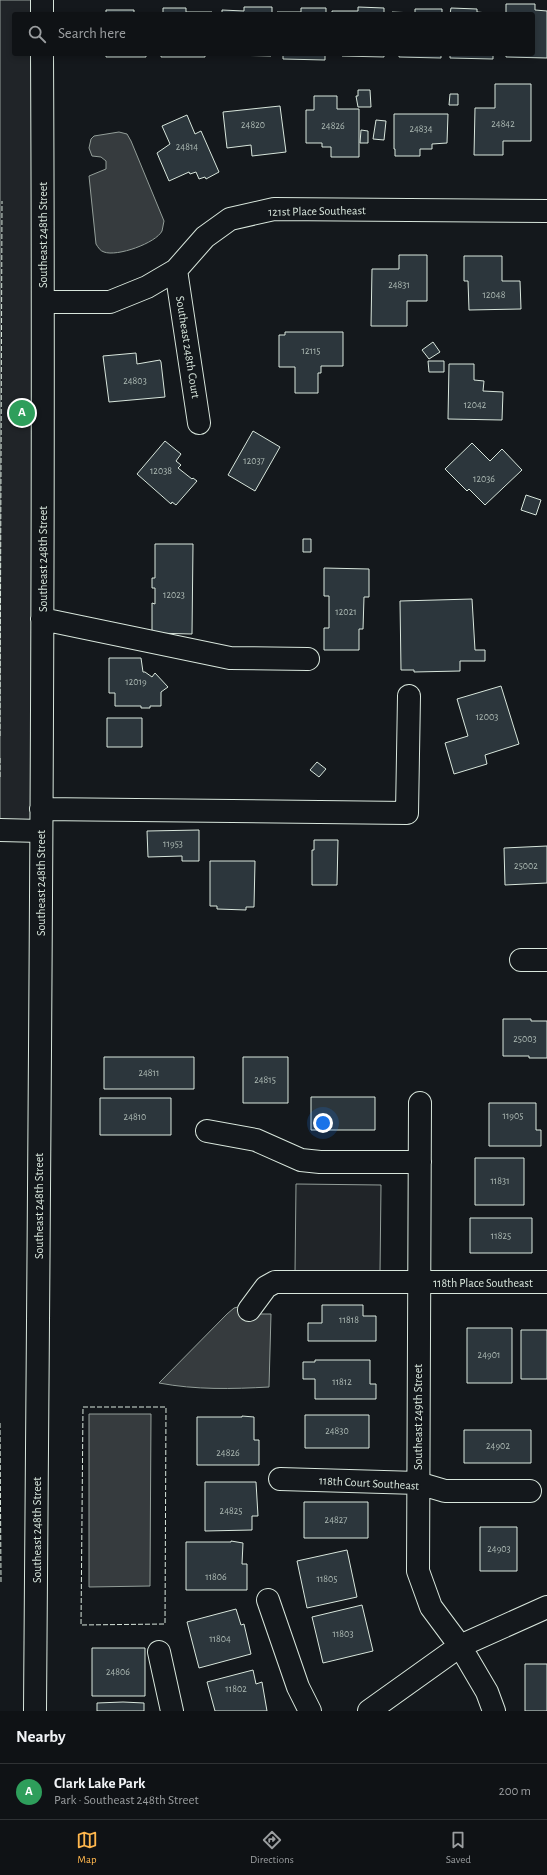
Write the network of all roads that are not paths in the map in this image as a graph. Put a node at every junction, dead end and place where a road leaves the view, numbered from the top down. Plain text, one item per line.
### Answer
1 (42, 0) edge
2 (42, 12) edge
3 (42, 56) edge
4 (547, 211) edge
5 (176, 270) junction
6 (44, 302) junction
7 (199, 423) dead end
8 (42, 619) junction
9 (308, 659) dead end
10 (409, 696) dead end
11 (42, 809) junction
12 (0, 830) edge
13 (42, 831) junction
14 (521, 960) dead end
15 (547, 960) edge
16 (420, 1103) dead end
17 (208, 1131) dead end
18 (420, 1162) junction
19 (547, 1282) edge
20 (419, 1283) junction
21 (248, 1310) dead end
22 (280, 1479) dead end
23 (418, 1483) junction
24 (530, 1491) dead end
25 (268, 1600) dead end
26 (547, 1607) edge
27 (460, 1646) junction
28 (159, 1652) dead end
29 (35, 1711) edge
30 (172, 1711) edge
31 (310, 1711) edge
32 (369, 1711) edge
33 (494, 1711) edge

1 - 2 street
3 - 6 street, Southeast 248th Street
4 - 5 street, 121st Place Southeast
5 - 6 street, 121st Place Southeast
5 - 7 street, Southeast 248th Court
6 - 8 street, Southeast 248th Street
8 - 9 street
8 - 11 street, Southeast 248th Street
10 - 11 street
11 - 13 street, Southeast 248th Street
12 - 13 street
13 - 29 street, Southeast 248th Street
14 - 15 street
16 - 18 street, Southeast 249th Street
17 - 18 street
18 - 20 street, Southeast 249th Street
19 - 20 street, 118th Place Southeast
20 - 21 street, 118th Place Southeast
20 - 23 street, Southeast 249th Street
22 - 23 street, 118th Court Southeast
23 - 24 street, 118th Court Southeast
23 - 27 street, Southeast 249th Street
25 - 31 street
26 - 27 street
27 - 32 street
27 - 33 street, Southeast 249th Street
28 - 30 street

